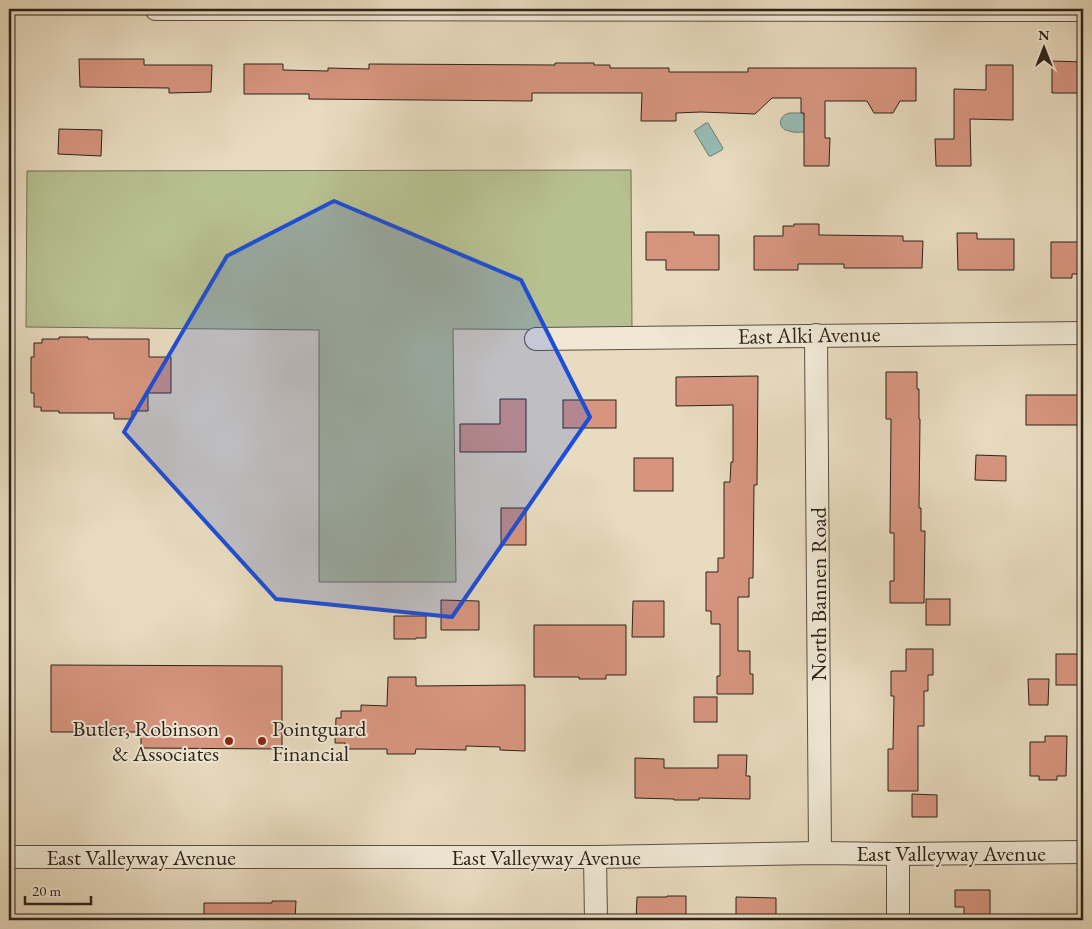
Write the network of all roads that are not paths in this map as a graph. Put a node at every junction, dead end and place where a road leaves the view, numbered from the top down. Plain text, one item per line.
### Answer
1 (156, 9) edge
2 (1083, 10) edge
3 (1083, 333) edge
4 (816, 335) junction
5 (536, 339) dead end
6 (1083, 852) edge
7 (820, 853) junction
8 (898, 854) junction
9 (9, 857) edge
10 (596, 857) junction
11 (596, 920) edge
12 (898, 920) edge

1 - 2 street
3 - 4 street, East Alki Avenue
4 - 5 street, East Alki Avenue
4 - 7 street, North Bannen Road
6 - 8 street, East Valleyway Avenue
7 - 8 street, East Valleyway Avenue
7 - 10 street, East Valleyway Avenue
8 - 12 street
9 - 10 street, East Valleyway Avenue
10 - 11 street

